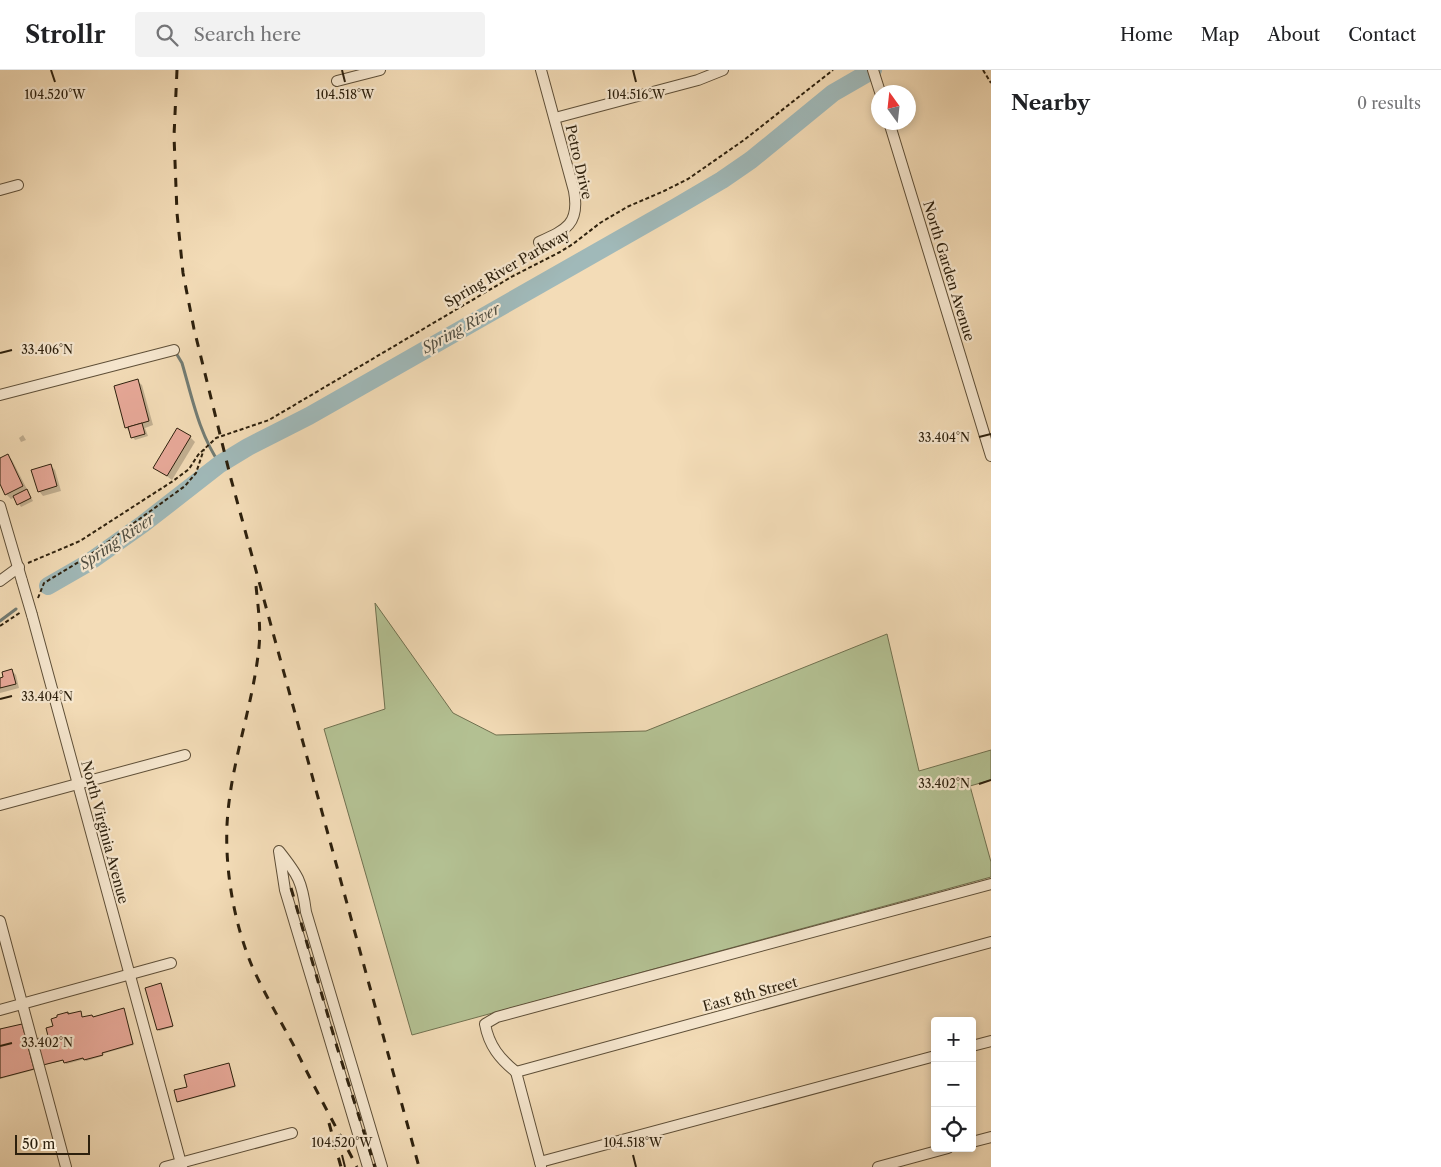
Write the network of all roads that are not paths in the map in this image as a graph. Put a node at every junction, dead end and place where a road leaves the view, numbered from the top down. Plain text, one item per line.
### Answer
1 (380, 70) edge
2 (541, 70) edge
3 (723, 70) edge
4 (873, 70) edge
5 (337, 82) dead end
6 (877, 85) edge
7 (555, 118) junction
8 (891, 130) edge
9 (18, 185) dead end
10 (0, 190) edge
11 (539, 242) dead end
12 (174, 350) dead end
13 (0, 395) edge
14 (991, 456) edge
15 (0, 506) edge
16 (19, 567) junction
17 (0, 581) edge
18 (185, 755) dead end
19 (78, 784) junction
20 (0, 805) edge
21 (991, 884) edge
22 (0, 921) edge
23 (991, 942) edge
24 (171, 963) dead end
25 (130, 975) junction
26 (22, 1004) junction
27 (0, 1010) edge
28 (991, 1041) edge
29 (976, 1045) edge
30 (931, 1057) edge
31 (516, 1072) junction
32 (292, 1132) dead end
33 (991, 1137) edge
34 (976, 1141) edge
35 (933, 1152) edge
36 (541, 1164) edge
37 (181, 1165) edge
38 (66, 1167) edge
39 (165, 1167) edge
40 (368, 1167) edge
41 (382, 1167) edge
42 (878, 1167) edge

1 - 5 street
2 - 7 street, Petro Drive
3 - 7 street
4 - 6 street
7 - 11 street, Petro Drive
8 - 14 street, North Garden Avenue
9 - 10 street
12 - 13 street
15 - 16 street, North Virginia Avenue
16 - 17 street
16 - 19 street, North Virginia Avenue, bridge
18 - 19 street
19 - 20 street
19 - 25 street, North Virginia Avenue
21 - 31 street
22 - 26 street
23 - 31 street, East 8th Street
24 - 25 street
25 - 26 street
25 - 37 street, North Virginia Avenue
26 - 27 street
26 - 38 street
28 - 29 street
30 - 36 street
31 - 36 street
32 - 37 street
33 - 34 street
35 - 42 street
37 - 39 street
40 - 41 street

